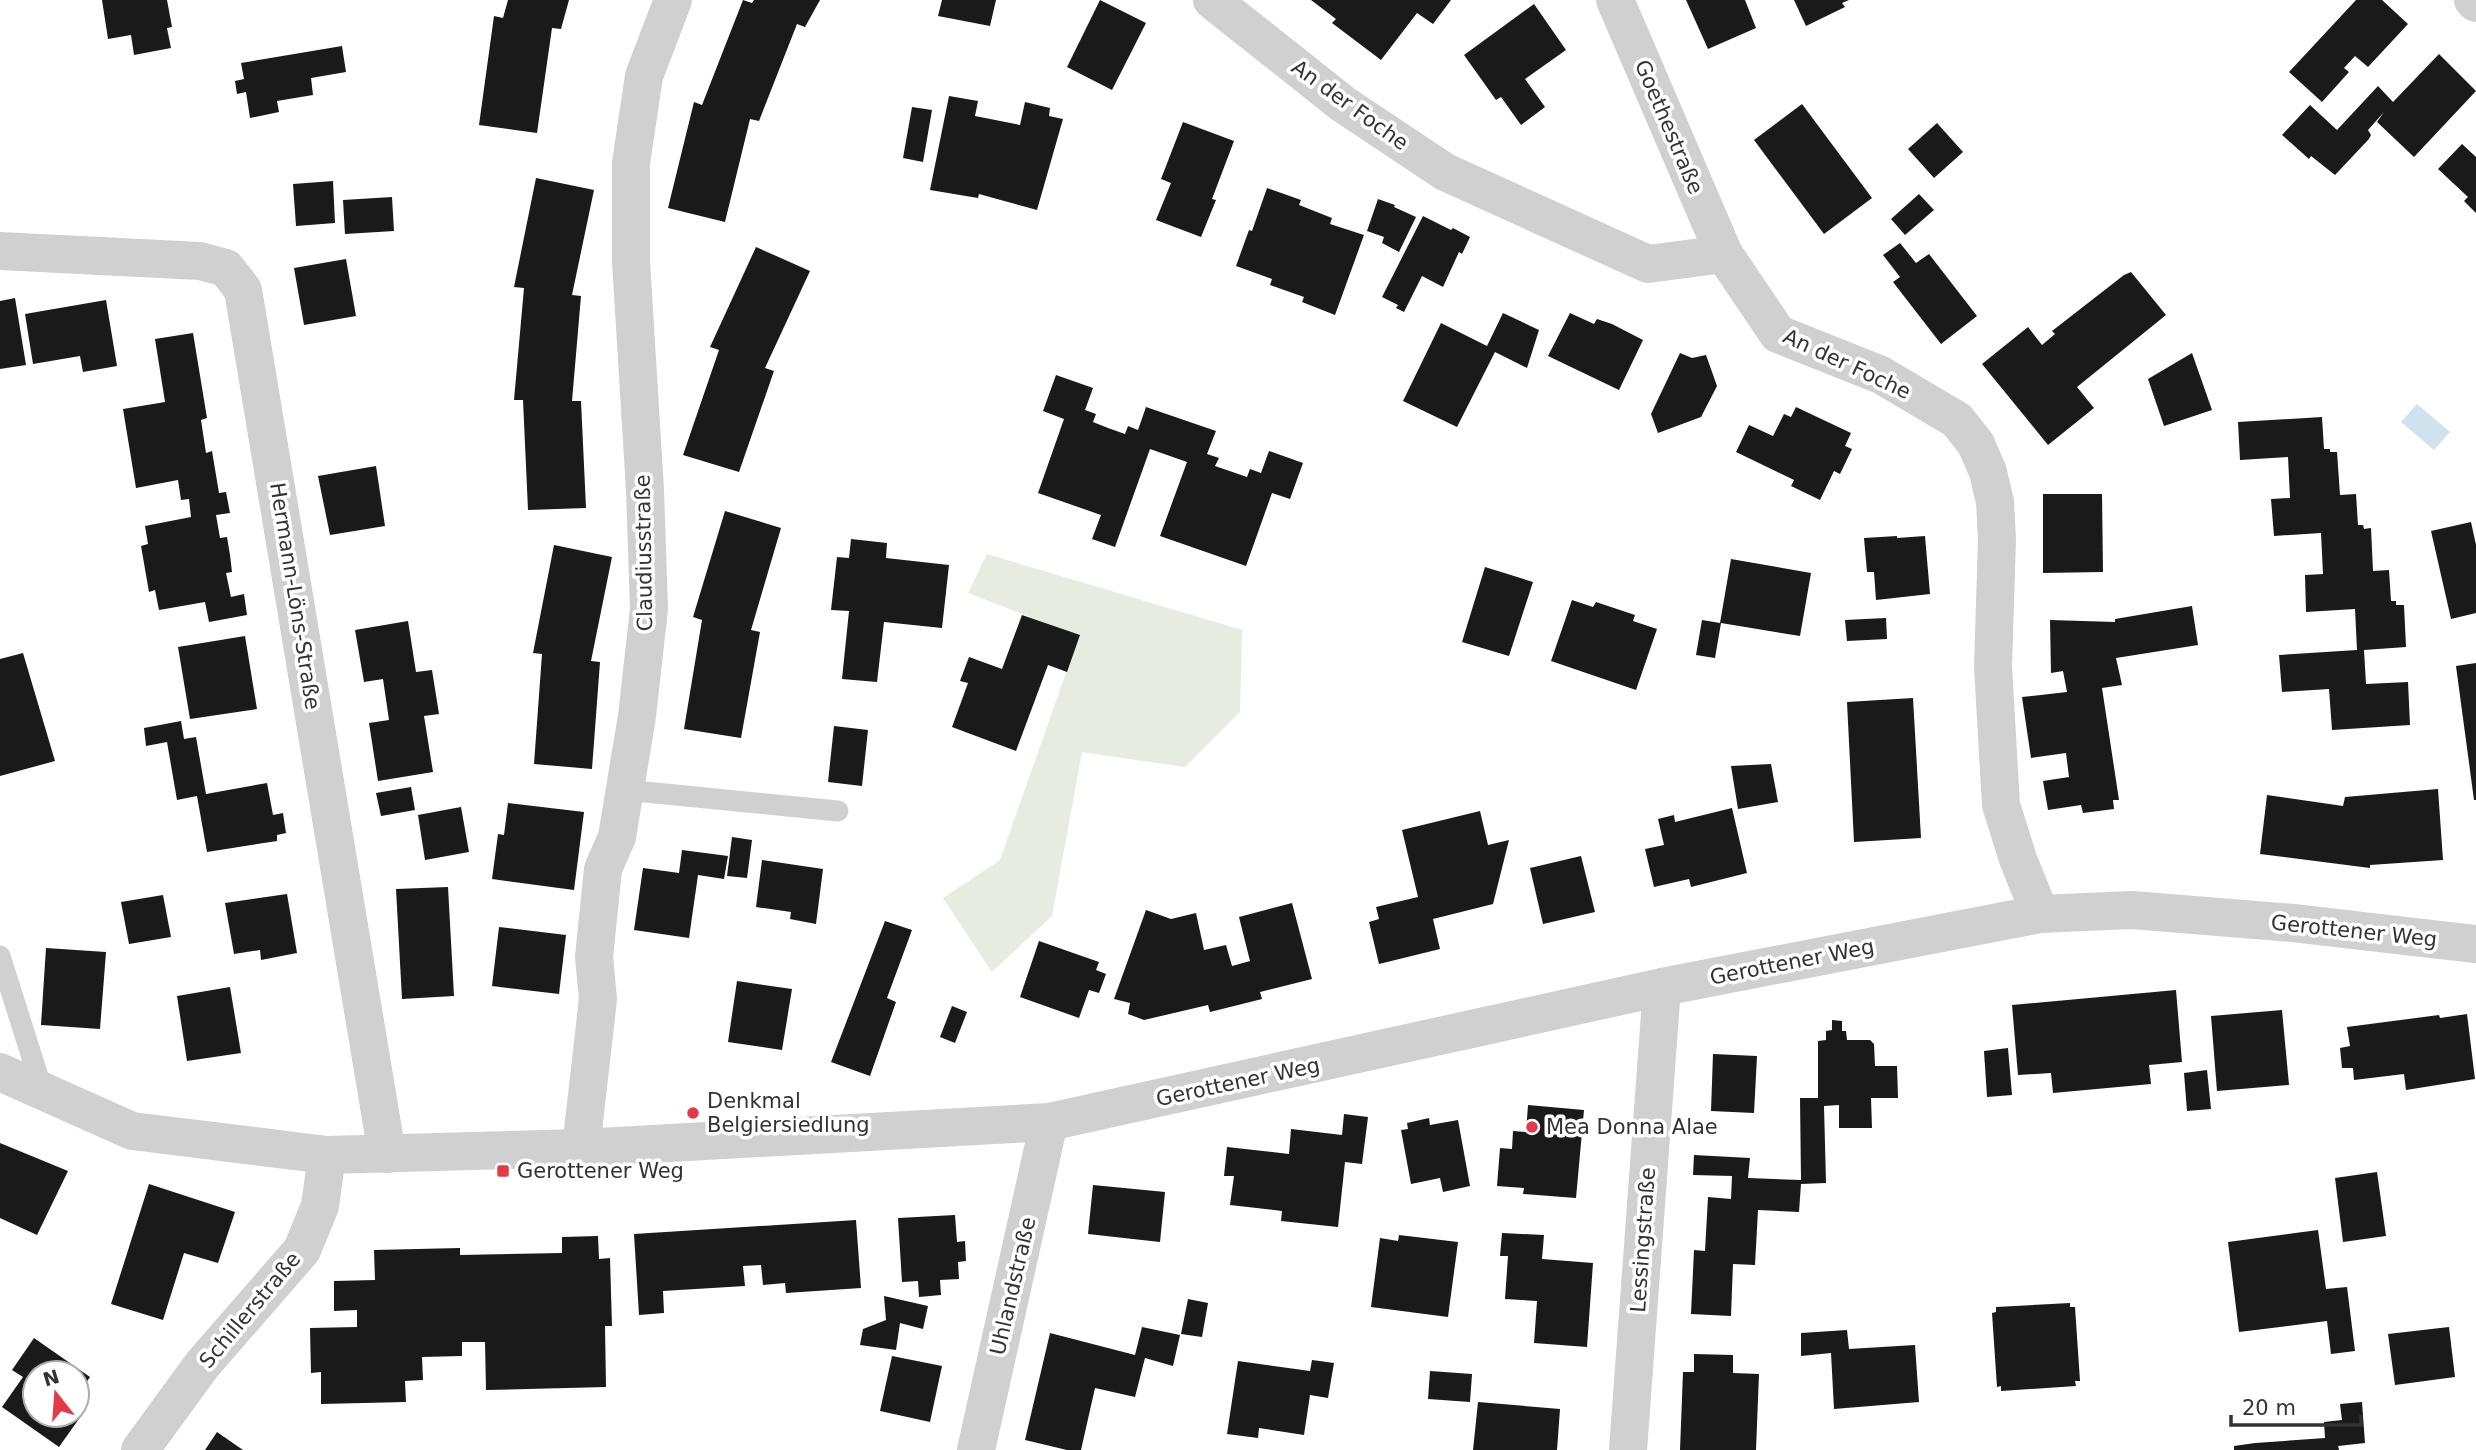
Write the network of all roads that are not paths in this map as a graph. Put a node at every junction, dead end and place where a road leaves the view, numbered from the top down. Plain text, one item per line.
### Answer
1 (673, 0) edge
2 (1212, 0) edge
3 (1615, 0) edge
4 (0, 251) edge
5 (1724, 254) junction
6 (625, 790) junction
7 (838, 811) dead end
8 (2040, 914) junction
9 (2476, 944) edge
10 (0, 956) edge
11 (1662, 987) junction
12 (0, 1072) edge
13 (42, 1089) junction
14 (1049, 1122) junction
15 (581, 1148) junction
16 (387, 1154) junction
17 (327, 1155) junction
18 (140, 1450) edge
19 (976, 1450) edge
20 (1628, 1450) edge

1 - 6 street, Claudiusstraße
2 - 5 street, An der Foche
3 - 5 street, Goethestraße
4 - 16 street, Hermann-Löns-Straße
5 - 8 street, An der Foche
6 - 7 lane
6 - 15 street, Claudiusstraße
8 - 9 street, Gerottener Weg
8 - 11 street, Gerottener Weg
10 - 13 lane
11 - 14 street, Gerottener Weg
11 - 20 street, Lessingstraße
12 - 13 street, Gerottener Weg
13 - 17 street, Gerottener Weg
14 - 15 street, Gerottener Weg
14 - 19 street, Uhlandstraße
15 - 16 street, Gerottener Weg
16 - 17 street, Gerottener Weg
17 - 18 street, Schillerstraße

